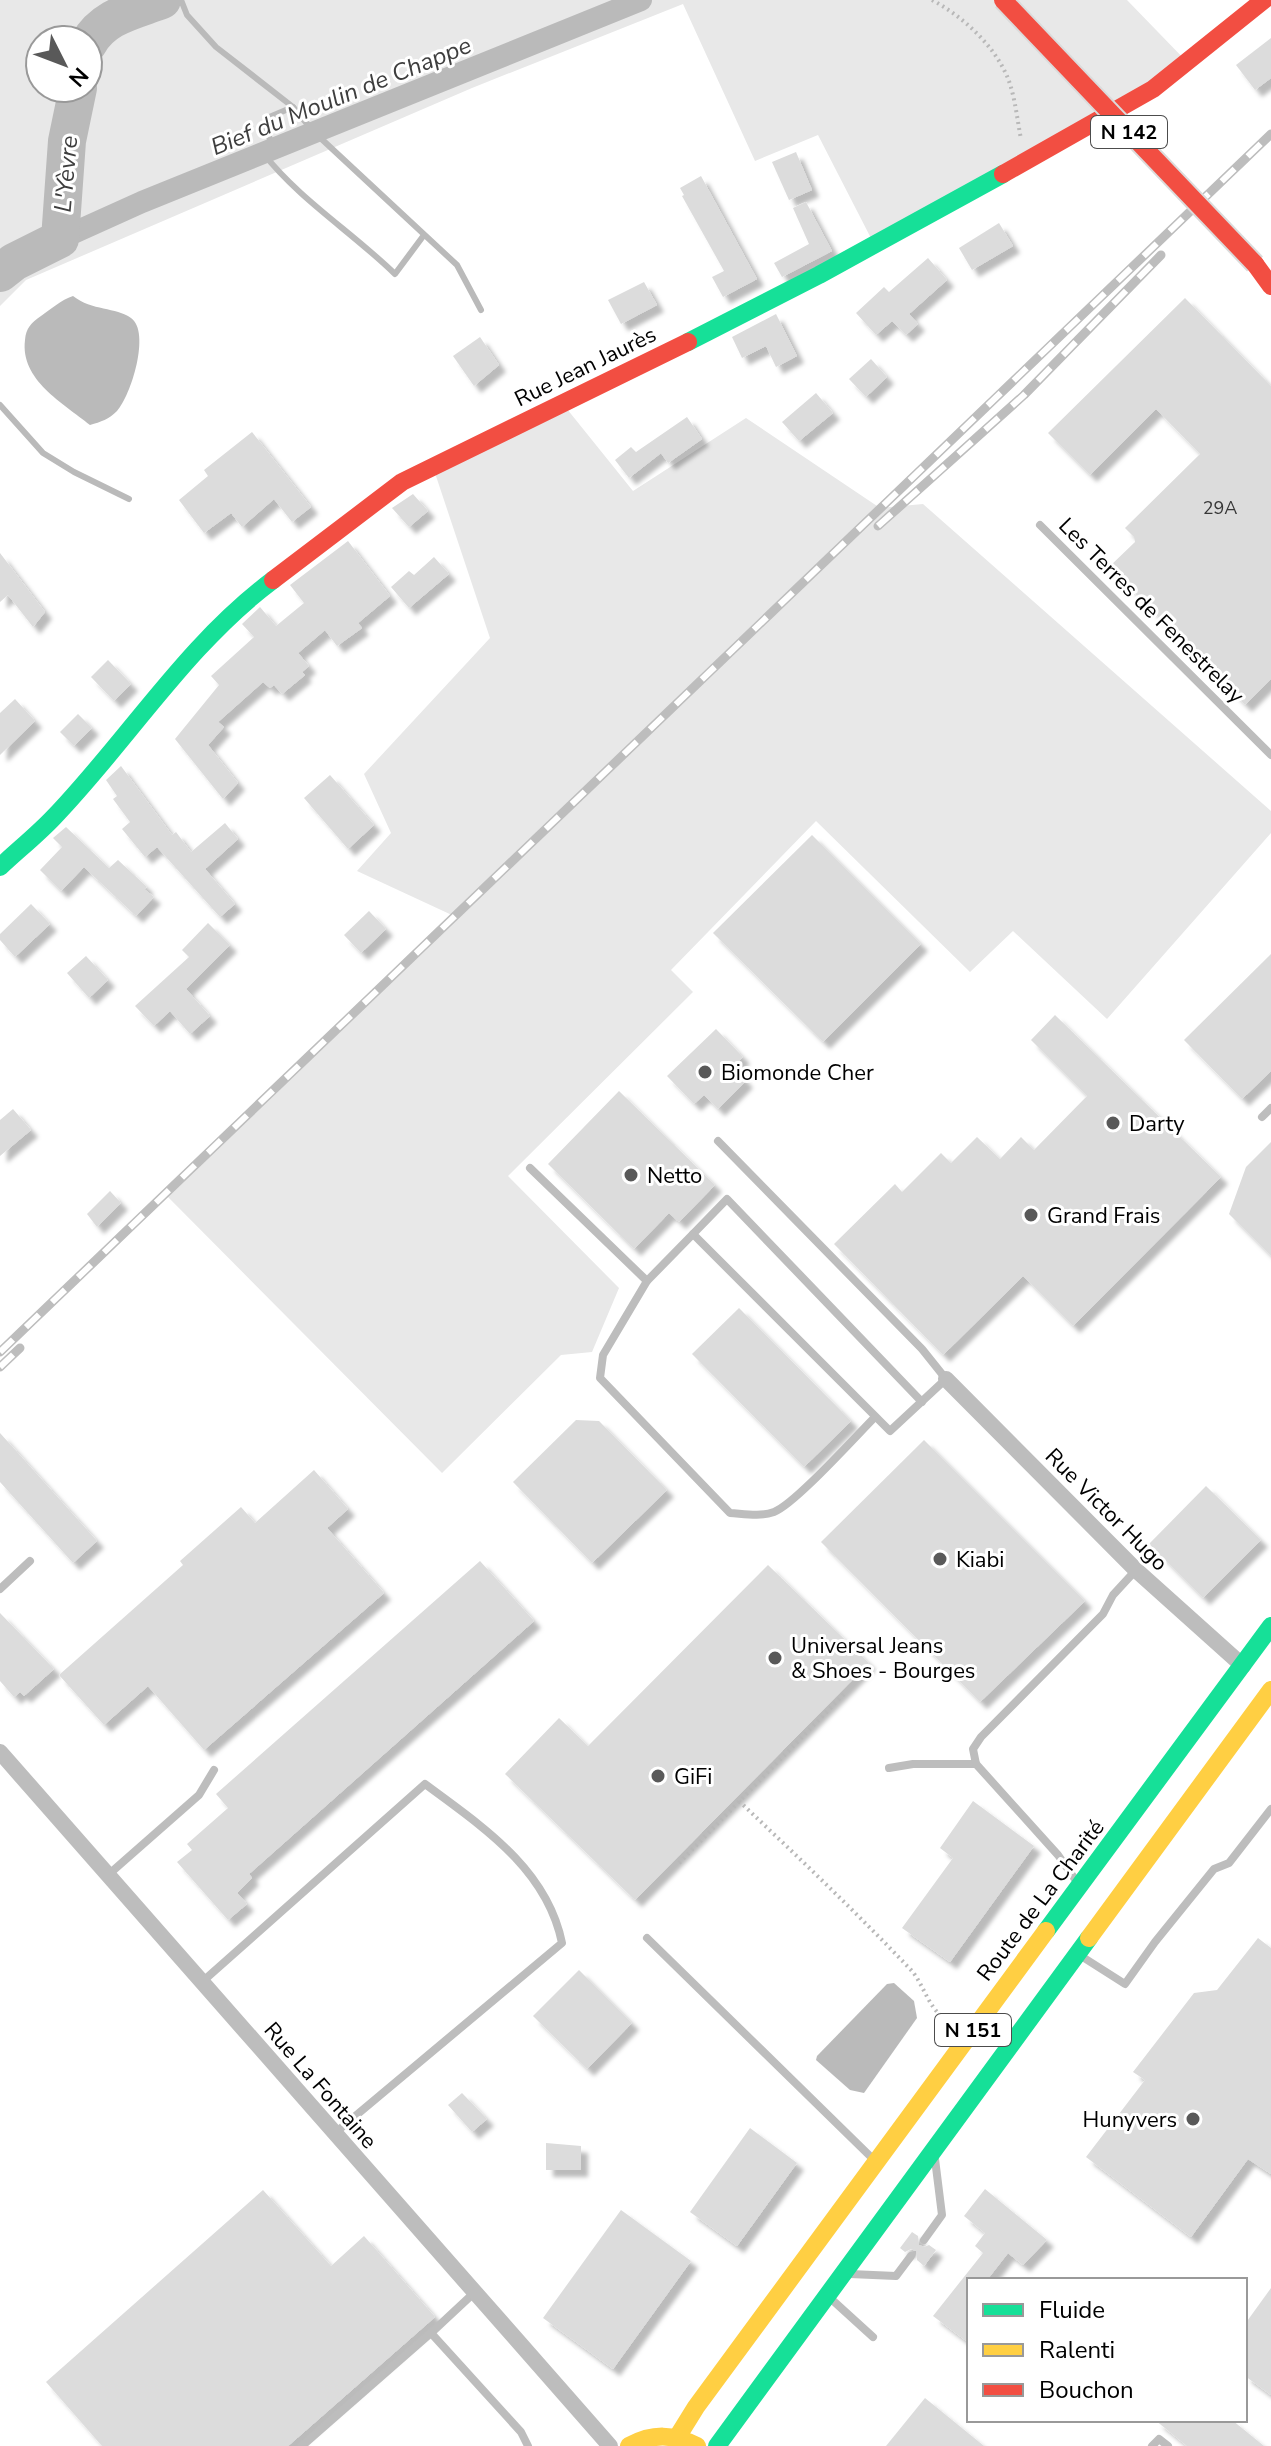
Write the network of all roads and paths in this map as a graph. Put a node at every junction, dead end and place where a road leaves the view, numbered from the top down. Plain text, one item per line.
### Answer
1 (932, 0) edge
2 (1003, 0) edge
3 (1264, 0) edge
4 (1026, 161) junction
5 (1255, 264) junction
6 (1271, 276) edge
7 (1271, 286) edge
8 (1040, 525) dead end
9 (1271, 735) edge
10 (1262, 744) junction
11 (1271, 755) edge
12 (0, 867) edge
13 (1271, 1108) edge
14 (1262, 1117) dead end
15 (718, 1141) dead end
16 (530, 1168) dead end
17 (693, 1234) junction
18 (647, 1281) junction
19 (946, 1379) junction
20 (922, 1402) junction
21 (875, 1417) junction
22 (30, 1561) dead end
23 (1136, 1570) junction
24 (0, 1589) edge
25 (1271, 1626) edge
26 (1243, 1666) junction
27 (1271, 1690) edge
28 (844, 1694) dead end
29 (0, 1752) edge
30 (976, 1764) junction
31 (889, 1768) dead end
32 (214, 1770) dead end
33 (739, 1801) junction
34 (1271, 1809) edge
35 (679, 1863) dead end
36 (108, 1875) junction
37 (1080, 1886) junction
38 (647, 1938) dead end
39 (1077, 1953) junction
40 (202, 1982) junction
41 (953, 2020) dead end
42 (334, 2133) junction
43 (934, 2149) junction
44 (876, 2162) junction
45 (924, 2240) dead end
46 (911, 2256) dead end
47 (842, 2274) junction
48 (475, 2292) junction
49 (827, 2295) junction
50 (431, 2333) junction
51 (873, 2337) dead end
52 (678, 2436) junction
53 (302, 2446) edge
54 (528, 2446) edge
55 (610, 2446) edge
56 (629, 2446) edge
57 (697, 2446) edge
58 (717, 2446) edge
59 (1152, 2446) edge
60 (1168, 2446) edge

1 - 4 path
2 - 5 main road, N 142, bridge
3 - 4 main road, Rue Jean Jaurès
4 - 12 main road, Rue Jean Jaurès
5 - 6 main road, N 142
5 - 7 main road, N 142
8 - 10 lane, Les Terres de Fenestrelay
9 - 10 lane
10 - 11 lane, Les Terres de Fenestrelay
13 - 14 lane
15 - 19 lane
16 - 18 lane
17 - 18 lane
17 - 20 lane
17 - 21 lane
18 - 21 lane
19 - 20 lane
19 - 23 street, Rue Victor Hugo
20 - 21 lane
22 - 24 lane
23 - 26 street, Rue Victor Hugo
23 - 30 lane
25 - 26 main road, Route de La Charité / N 151
26 - 37 main road, Route de La Charité / N 151
27 - 39 main road, N 151
28 - 33 path
29 - 36 street, Rue La Fontaine
30 - 31 lane
30 - 37 lane
32 - 36 lane
33 - 35 path
33 - 41 path
34 - 39 lane
36 - 40 street, Rue La Fontaine
37 - 44 main road, Route de La Charité / N 151
38 - 44 lane
39 - 43 main road, N 151
40 - 42 street, Rue La Fontaine
40 - 42 lane
42 - 48 street, Rue La Fontaine
43 - 45 lane
43 - 47 main road, N 151
44 - 52 main road, Route de La Charité / N 151
46 - 47 lane
47 - 49 main road, N 151
48 - 50 lane
48 - 55 street, Rue La Fontaine
49 - 51 lane
49 - 58 main road, N 151
50 - 53 lane
50 - 54 lane
52 - 56 main road
52 - 57 main road
59 - 60 lane

